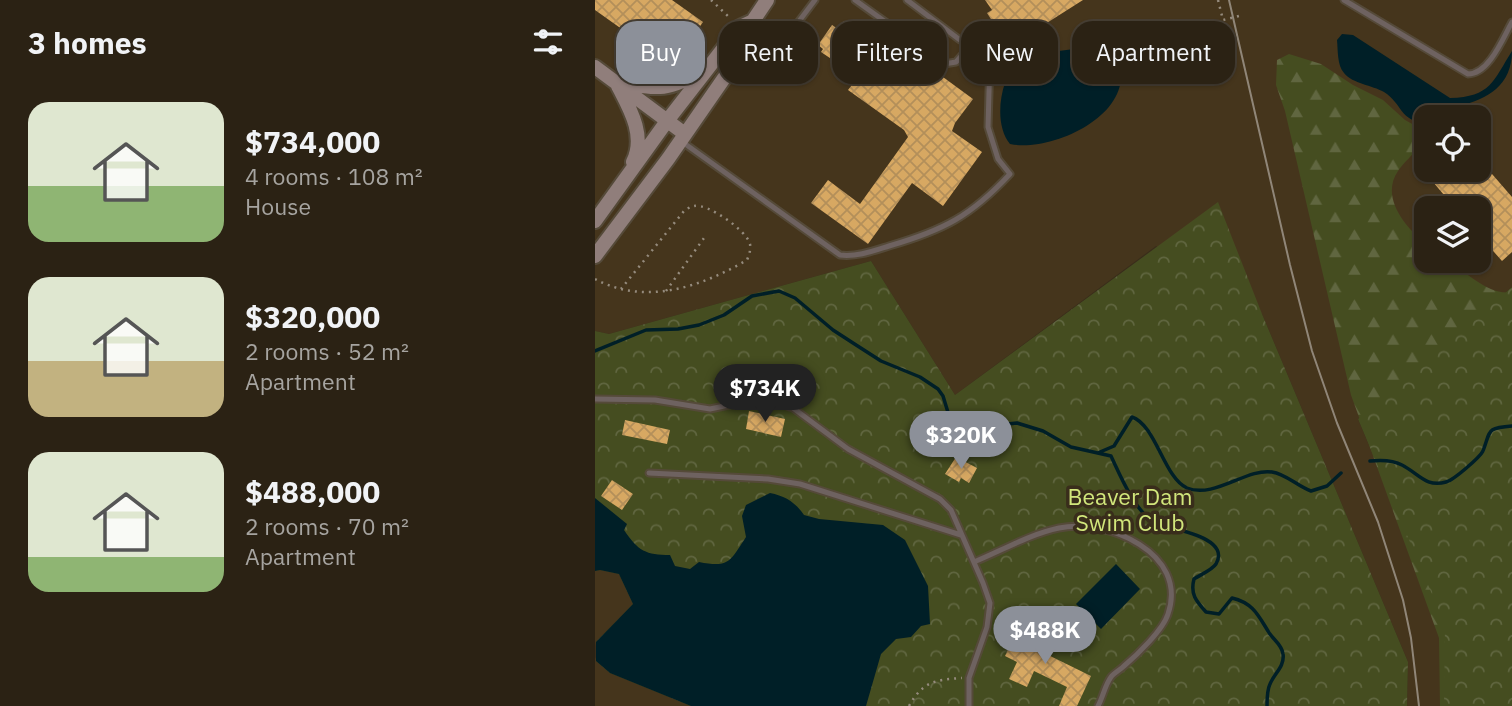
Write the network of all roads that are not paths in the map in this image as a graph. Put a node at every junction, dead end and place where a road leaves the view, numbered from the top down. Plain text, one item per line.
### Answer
1 (767, 0) edge
2 (815, 0) edge
3 (855, 0) edge
4 (907, 0) edge
5 (1344, 0) edge
6 (753, 21) edge
7 (799, 21) edge
8 (1512, 22) edge
9 (961, 40) edge
10 (719, 54) edge
11 (961, 56) edge
12 (717, 57) junction
13 (595, 67) edge
14 (615, 82) junction
15 (720, 84) edge
16 (989, 84) edge
17 (667, 121) junction
18 (683, 138) junction
19 (621, 185) junction
20 (595, 221) edge
21 (595, 256) edge
22 (595, 399) edge
23 (649, 473) dead end
24 (961, 535) junction
25 (974, 562) junction
26 (970, 704) edge
27 (1098, 706) edge

1 - 6 main road
2 - 7 lane
3 - 11 lane
4 - 9 lane
5 - 8 lane
10 - 12 main road
12 - 14 main road
12 - 17 main road
13 - 14 main road
14 - 17 main road
14 - 19 main road
15 - 18 main road
16 - 18 lane
17 - 18 main road
17 - 19 main road
18 - 21 main road
19 - 20 main road
22 - 24 lane
23 - 24 lane
24 - 25 lane
25 - 26 lane
25 - 27 lane

